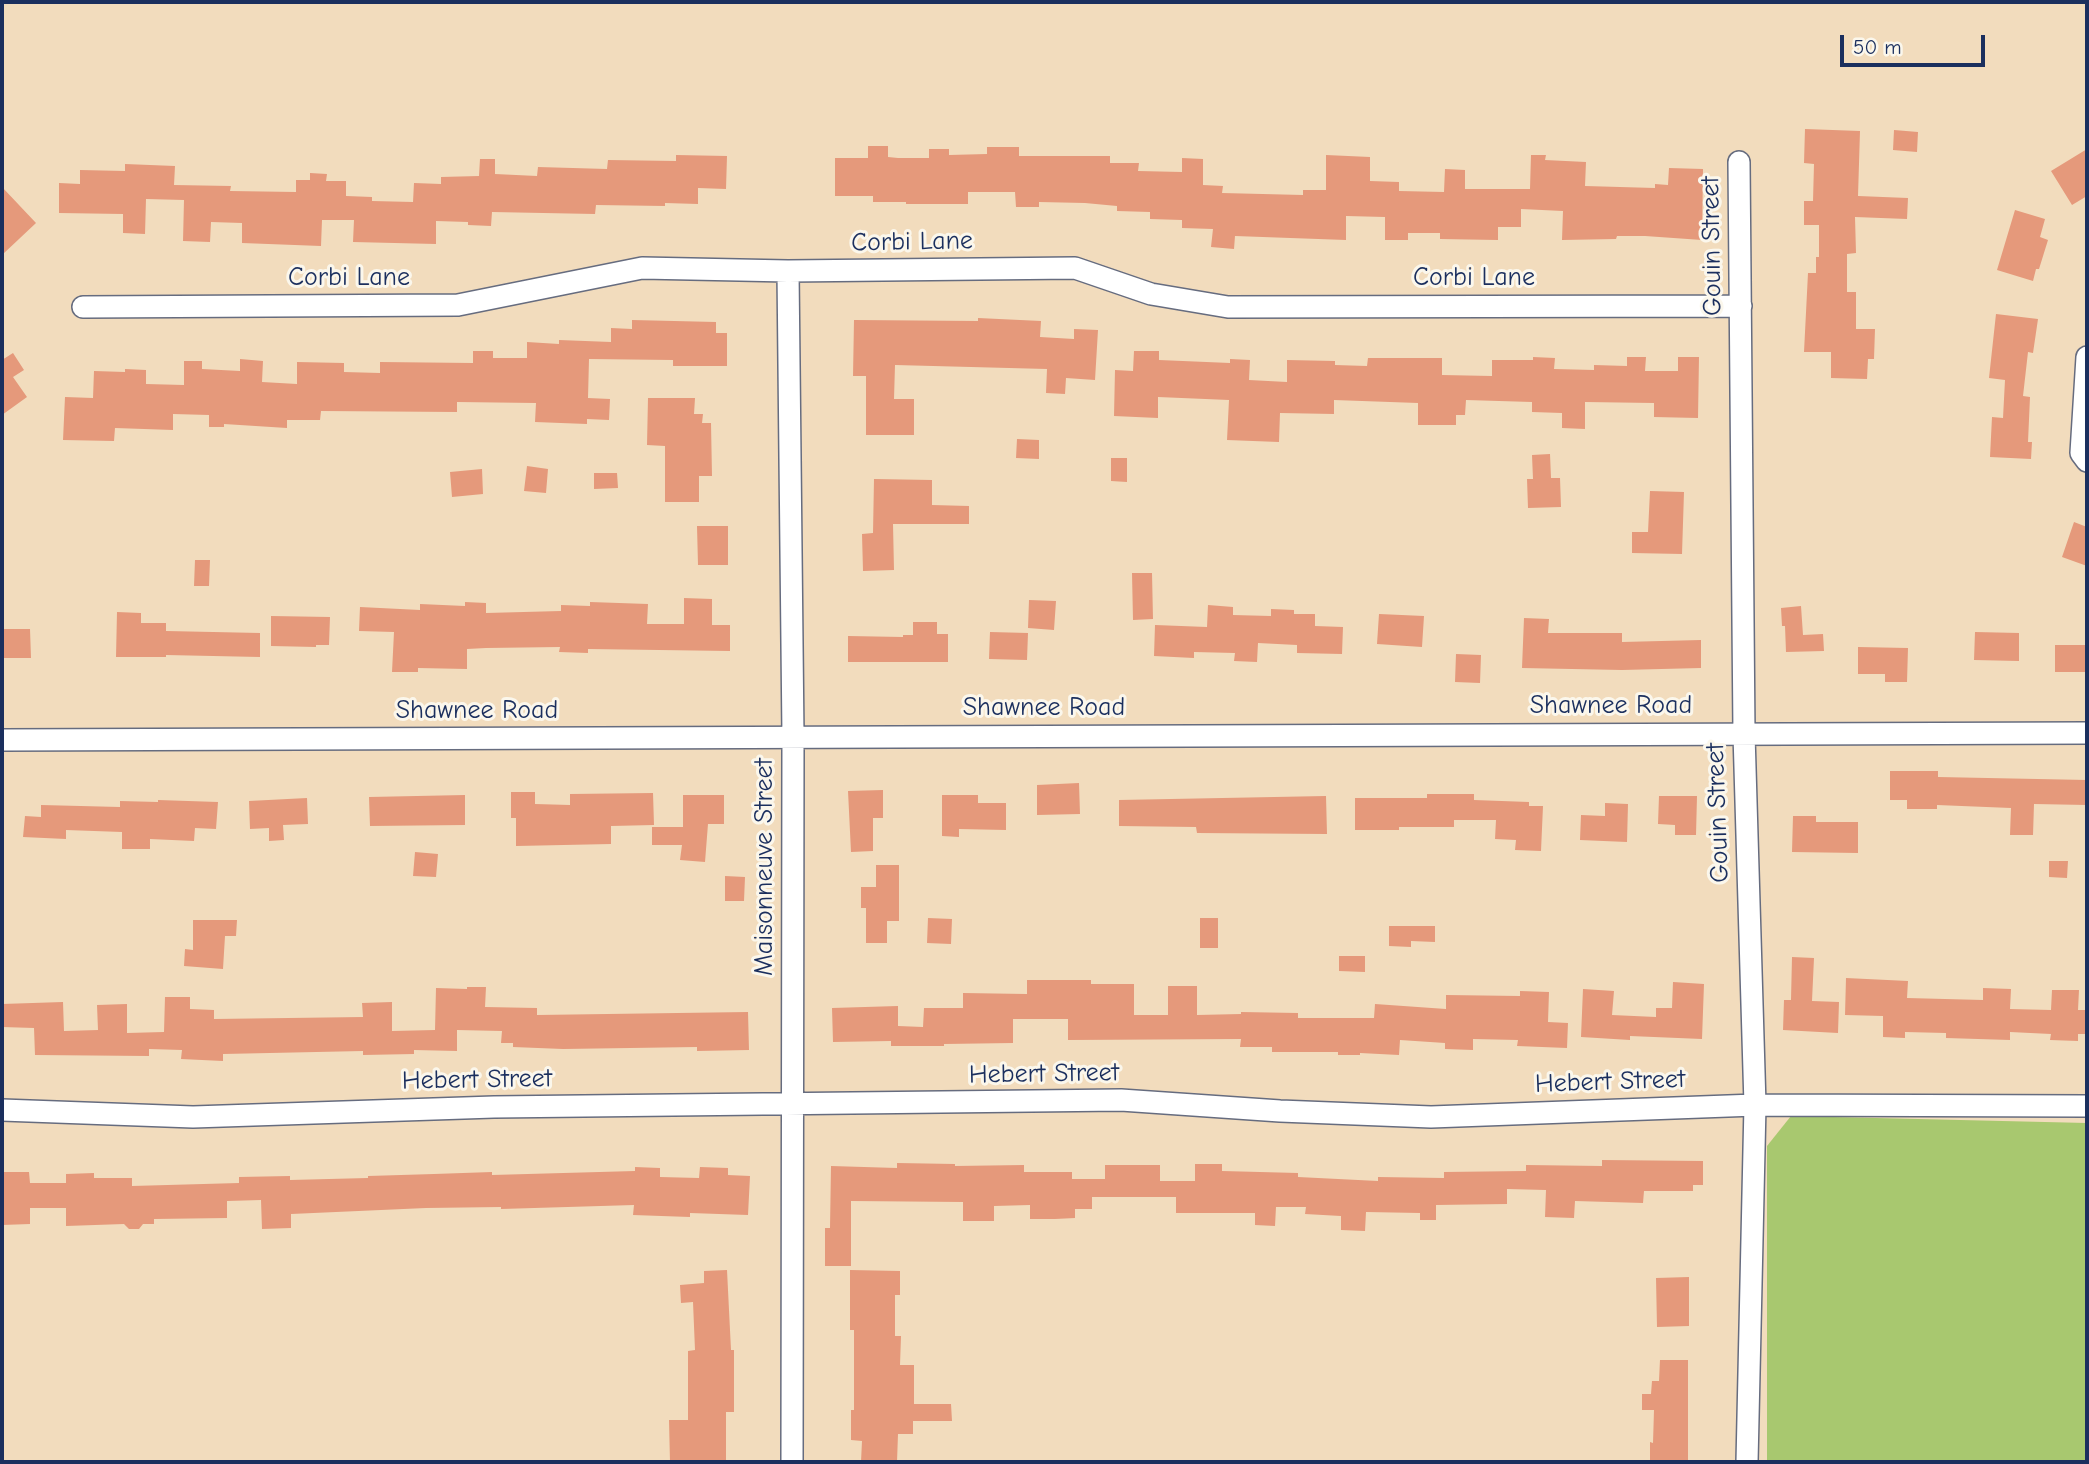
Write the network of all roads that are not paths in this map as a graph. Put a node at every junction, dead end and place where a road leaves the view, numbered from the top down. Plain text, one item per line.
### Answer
1 (1739, 162) dead end
2 (788, 271) junction
3 (1741, 306) junction
4 (83, 307) dead end
5 (2087, 357) edge
6 (2087, 461) edge
7 (2087, 733) edge
8 (1744, 734) junction
9 (793, 737) junction
10 (2, 740) edge
11 (792, 1105) junction
12 (1755, 1105) junction
13 (2087, 1106) edge
14 (2, 1110) edge
15 (793, 1462) edge
16 (1747, 1462) edge

1 - 3 street, Gouin Street
2 - 3 street, Corbi Lane
2 - 4 street, Corbi Lane
2 - 9 street, Maisonneuve Street
3 - 8 street, Gouin Street
5 - 6 street
7 - 8 street, Shawnee Road
8 - 9 street, Shawnee Road
8 - 12 street, Gouin Street
9 - 10 street, Shawnee Road
9 - 11 street, Maisonneuve Street
11 - 12 street, Hebert Street
11 - 14 street, Hebert Street
11 - 15 street, Maisonneuve Street
12 - 13 street, Hebert Street
12 - 16 street, Gouin Street

